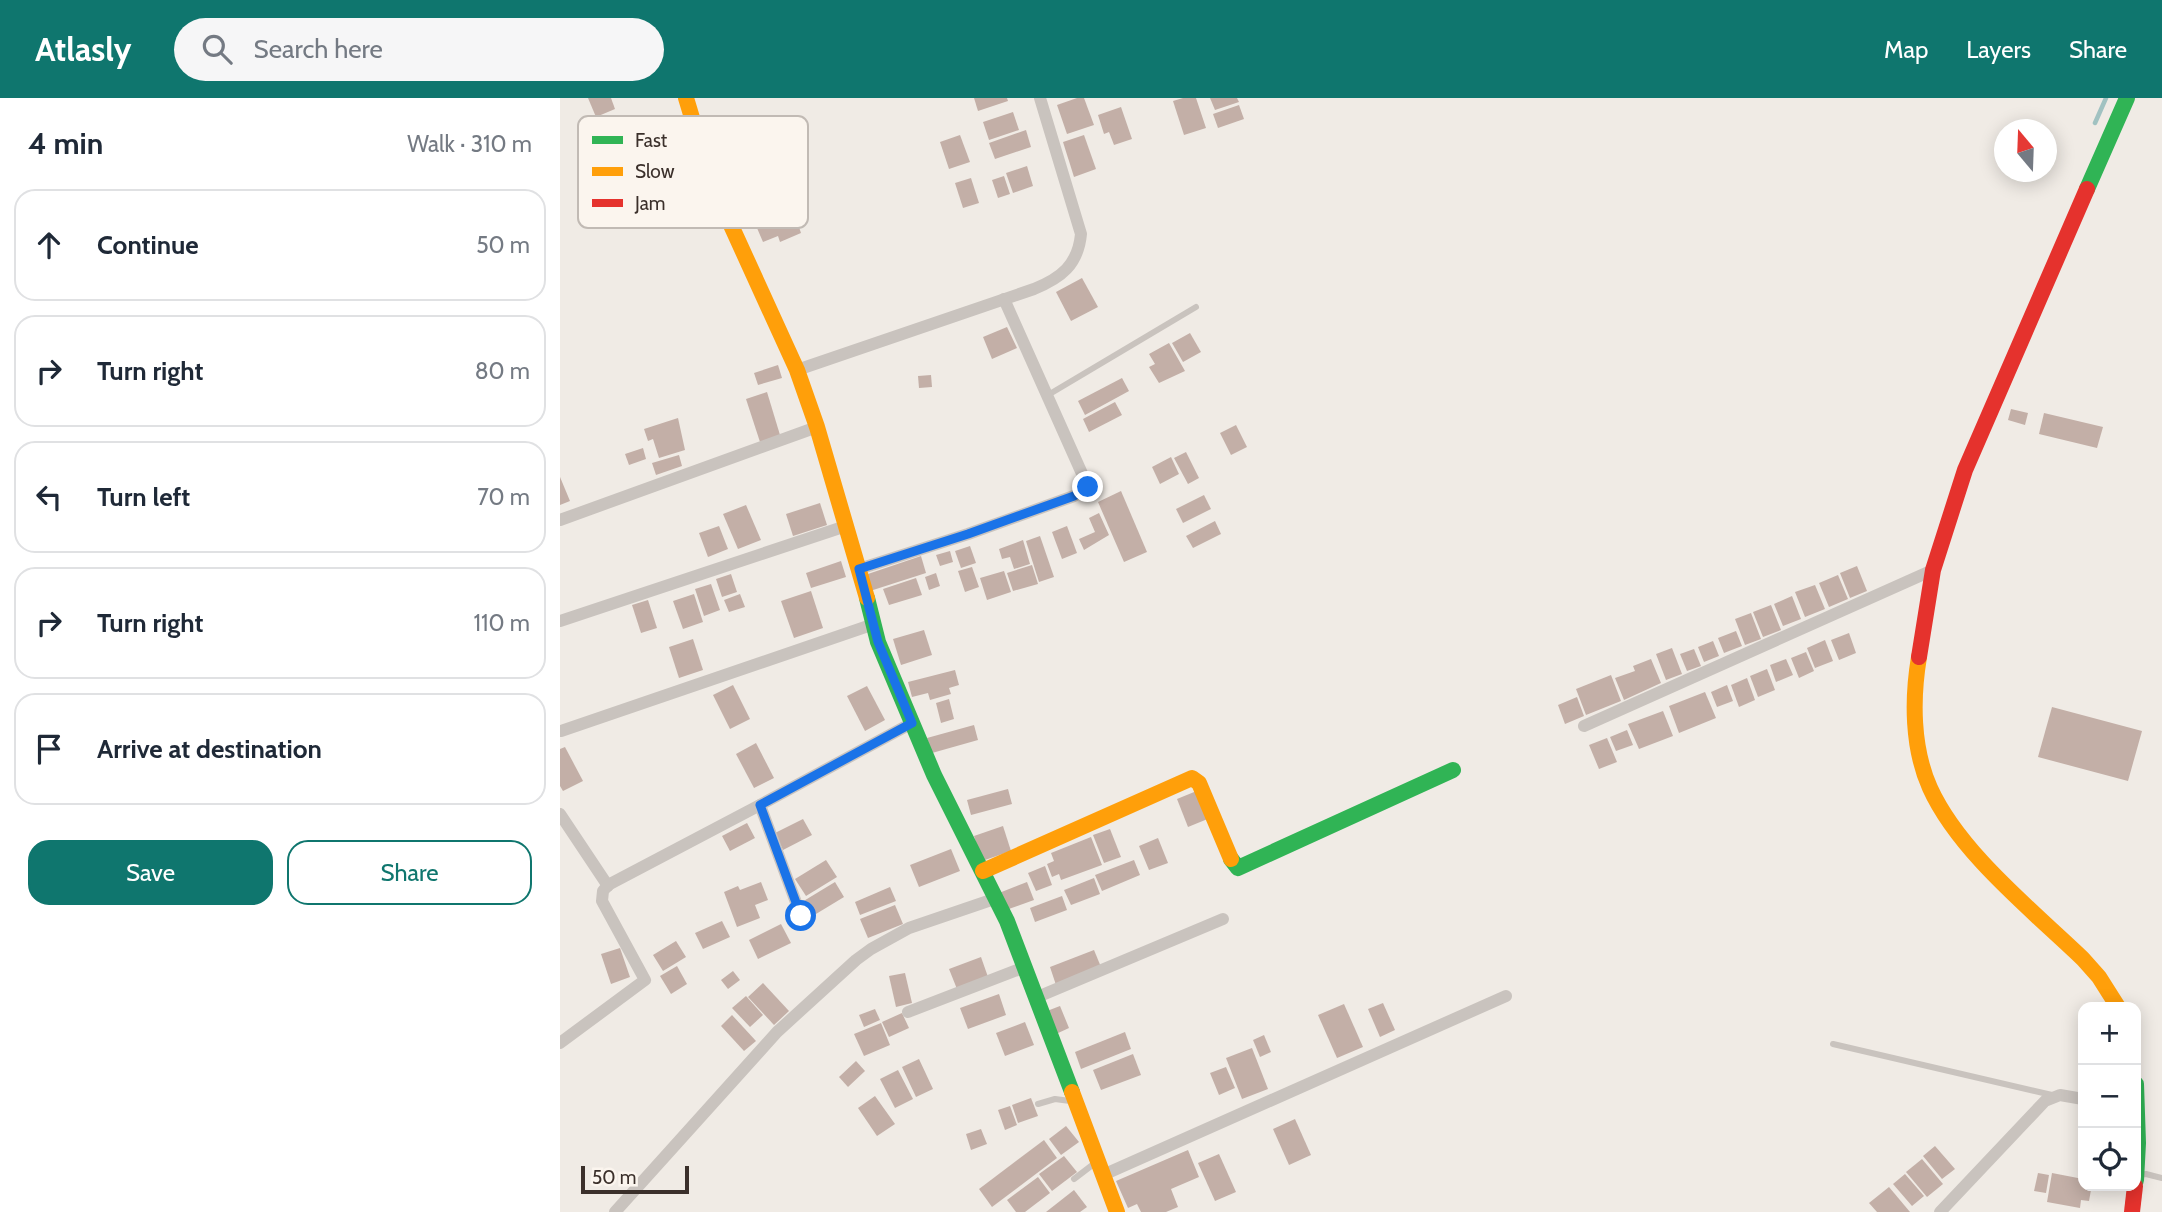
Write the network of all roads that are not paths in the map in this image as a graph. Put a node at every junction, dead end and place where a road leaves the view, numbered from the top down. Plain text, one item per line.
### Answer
1 (685, 98) edge
2 (1040, 98) edge
3 (2127, 98) edge
4 (691, 116) edge
5 (732, 228) edge
6 (1004, 299) junction
7 (1196, 307) dead end
8 (797, 370) junction
9 (1046, 396) junction
10 (817, 426) junction
11 (560, 520) edge
12 (846, 526) junction
13 (859, 569) junction
14 (1933, 570) junction
15 (560, 621) edge
16 (874, 624) junction
17 (912, 723) junction
18 (1584, 726) dead end
19 (561, 731) edge
20 (1453, 770) dead end
21 (760, 805) junction
22 (560, 814) edge
23 (983, 871) junction
24 (608, 886) junction
25 (997, 898) junction
26 (801, 916) dead end
27 (1223, 919) dead end
28 (1026, 967) junction
29 (1506, 996) dead end
30 (1035, 999) junction
31 (2115, 1002) edge
32 (908, 1012) dead end
33 (560, 1043) edge
34 (1833, 1044) dead end
35 (2054, 1096) junction
36 (2078, 1098) edge
37 (1075, 1102) junction
38 (1038, 1104) dead end
39 (1101, 1168) junction
40 (2141, 1175) edge
41 (2162, 1178) edge
42 (1074, 1179) dead end
43 (2134, 1191) edge
44 (615, 1212) edge
45 (1117, 1212) edge
46 (1940, 1212) edge
47 (2132, 1212) edge

1 - 4 street
2 - 6 street
3 - 14 street
5 - 8 street
6 - 8 street
6 - 9 street
7 - 9 lane
8 - 10 street
9 - 13 street
10 - 11 street
10 - 12 street
12 - 13 street
12 - 15 street
13 - 16 street
14 - 18 street
14 - 31 street
16 - 17 street
16 - 19 street
17 - 21 street
17 - 23 street
20 - 23 street
21 - 24 street
21 - 26 street
22 - 24 street
23 - 25 street
24 - 33 street
25 - 28 street
25 - 44 street
27 - 30 street
28 - 30 street
28 - 32 street
29 - 39 street
30 - 37 street
34 - 35 lane
35 - 36 street
35 - 46 street
37 - 38 lane
37 - 39 street
39 - 42 lane
39 - 45 street
40 - 41 lane
43 - 47 street

